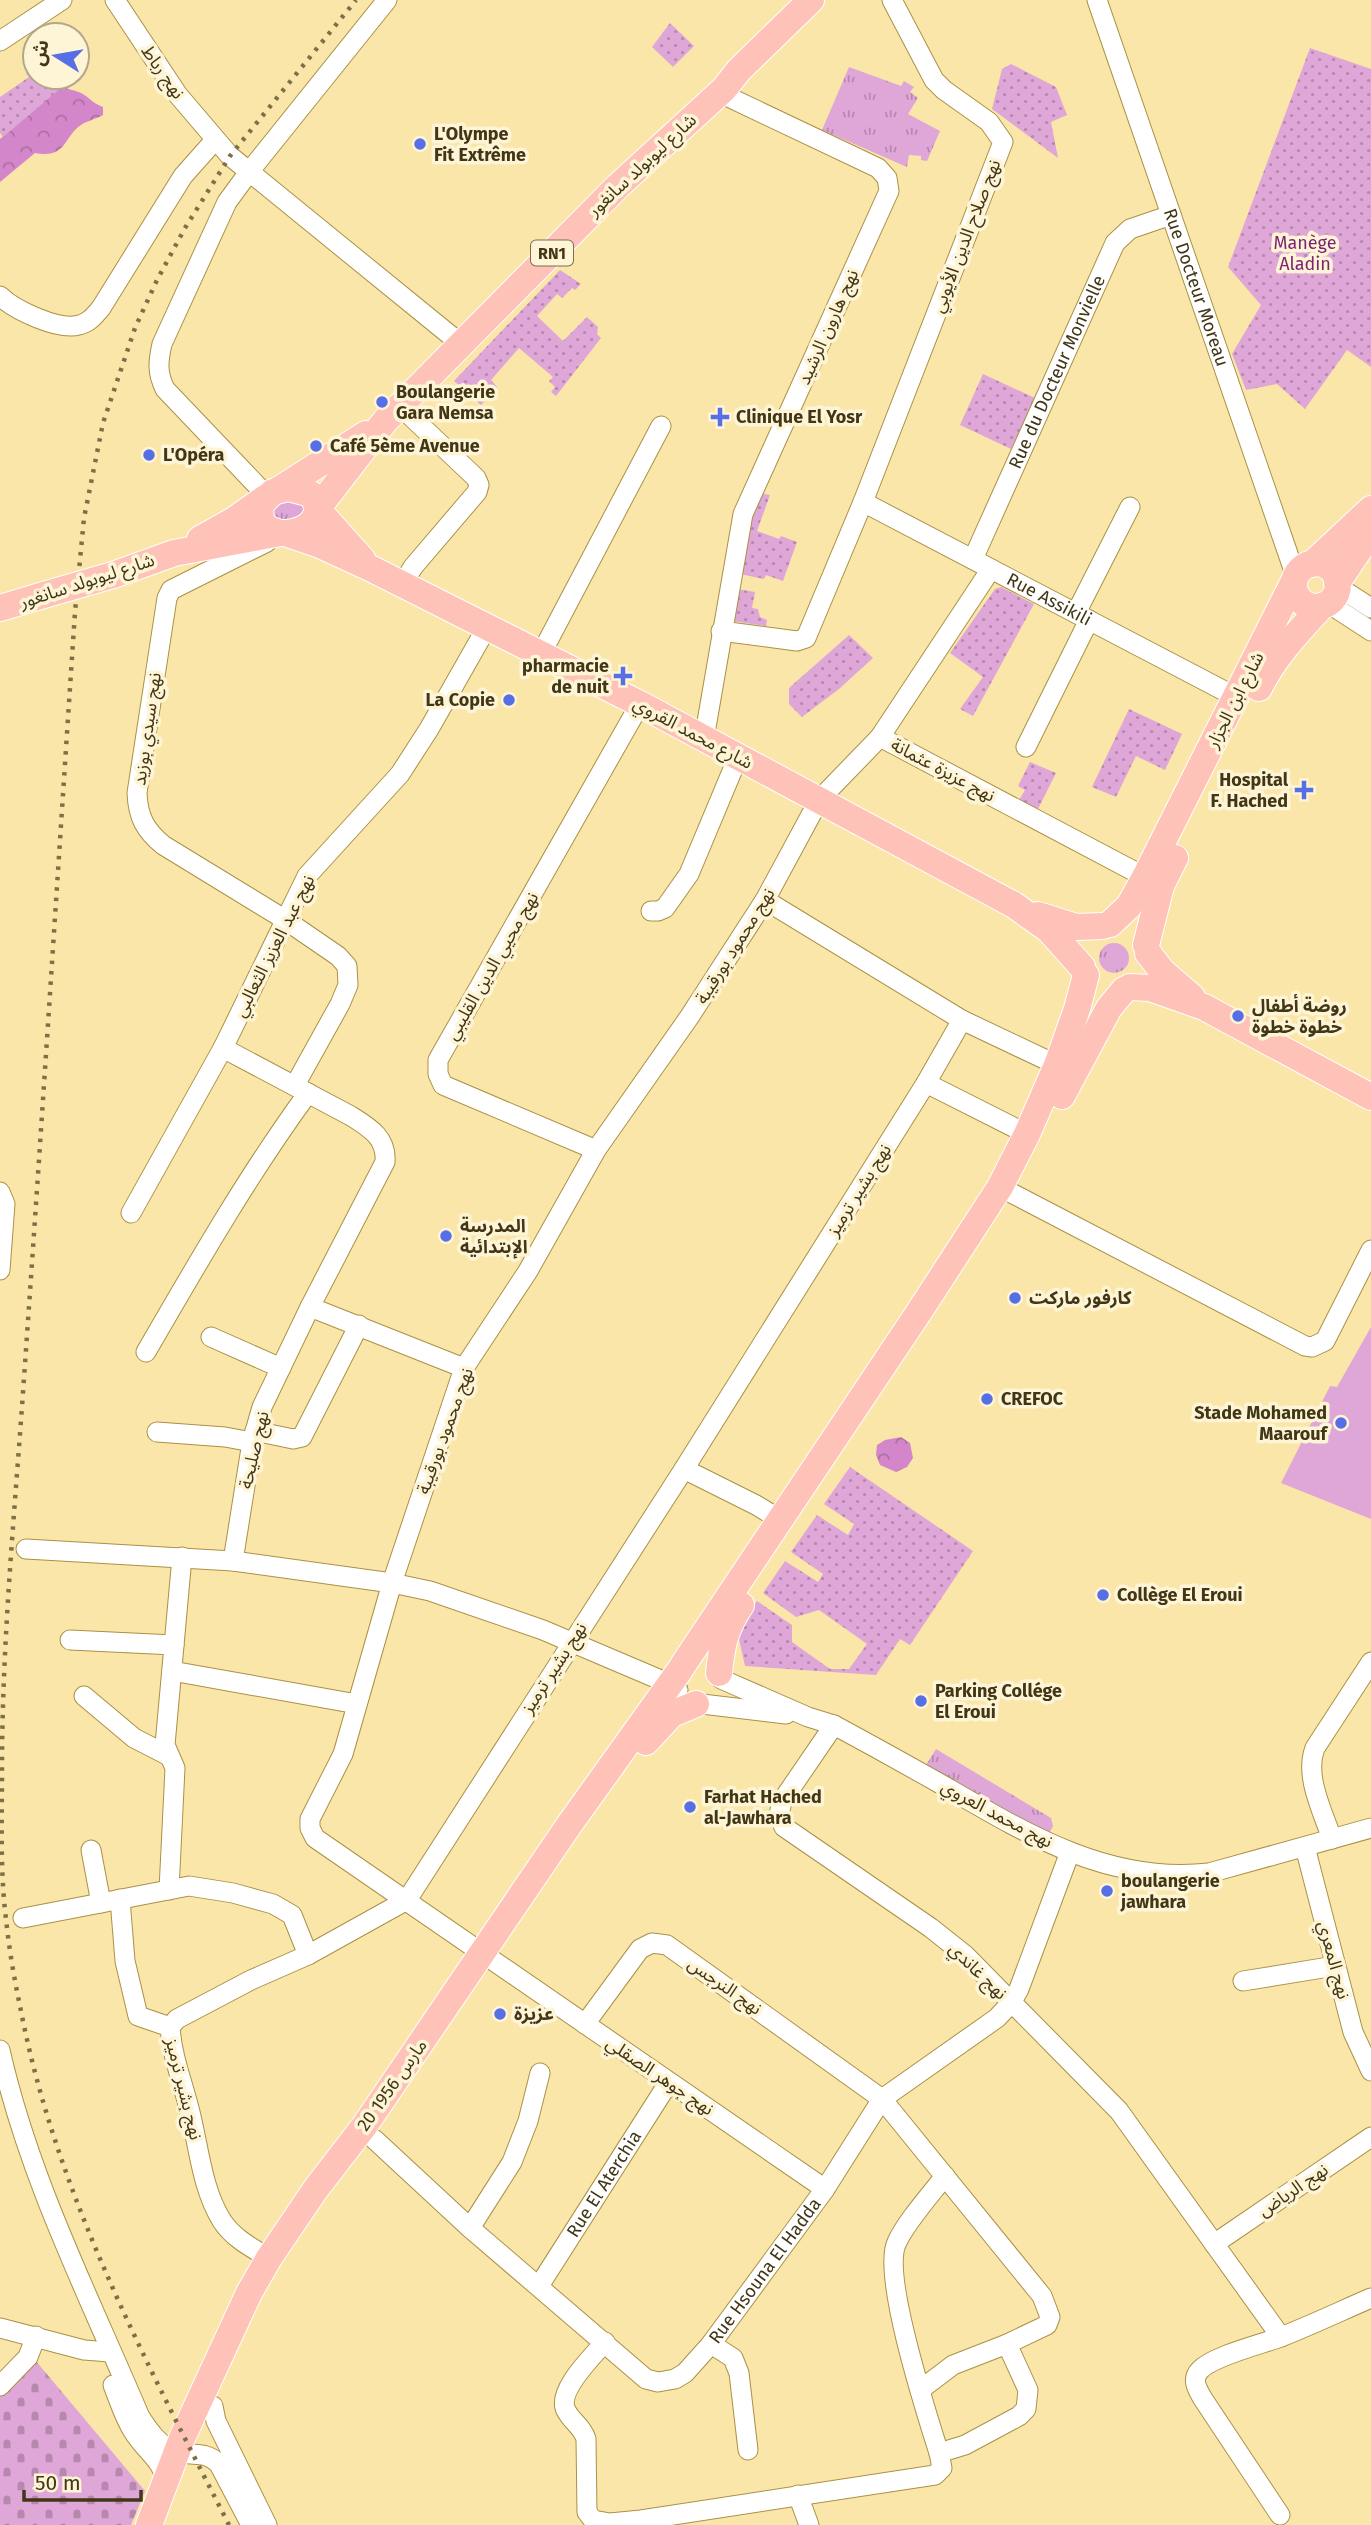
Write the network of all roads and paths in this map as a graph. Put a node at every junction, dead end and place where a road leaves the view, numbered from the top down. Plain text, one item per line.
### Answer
1 (62, 0) edge
2 (115, 0) edge
3 (387, 0) edge
4 (811, 0) edge
5 (834, 0) edge
6 (892, 0) edge
7 (1097, 0) edge
8 (0, 41) edge
9 (722, 91) junction
10 (215, 140) junction
11 (249, 172) junction
12 (1171, 215) junction
13 (0, 296) edge
14 (461, 344) junction
15 (392, 414) junction
16 (661, 426) dead end
17 (271, 494) junction
18 (863, 502) junction
19 (1130, 507) dead end
20 (318, 509) junction
21 (1371, 509) edge
22 (283, 533) junction
23 (1371, 533) edge
24 (174, 553) junction
25 (973, 559) junction
26 (370, 568) junction
27 (991, 569) junction
28 (1301, 574) junction
29 (402, 584) junction
30 (1331, 594) junction
31 (0, 608) edge
32 (1371, 608) edge
33 (1082, 616) junction
34 (487, 626) junction
35 (721, 631) junction
36 (1371, 631) edge
37 (541, 654) junction
38 (1236, 697) junction
39 (640, 704) junction
40 (880, 737) junction
41 (704, 739) junction
42 (1026, 747) dead end
43 (738, 757) junction
44 (819, 800) junction
45 (1145, 877) junction
46 (765, 900) junction
47 (1014, 905) junction
48 (650, 911) dead end
49 (284, 919) junction
50 (1107, 925) junction
51 (1147, 949) junction
52 (1084, 971) junction
53 (1127, 988) junction
54 (1204, 1007) junction
55 (962, 1020) junction
56 (223, 1048) junction
57 (1057, 1065) junction
58 (926, 1083) junction
59 (301, 1089) junction
60 (1371, 1097) edge
61 (1027, 1134) junction
62 (596, 1150) junction
63 (1007, 1191) junction
64 (0, 1192) edge
65 (131, 1213) dead end
66 (1371, 1250) edge
67 (0, 1270) edge
68 (310, 1307) junction
69 (359, 1325) junction
70 (211, 1337) dead end
71 (146, 1352) dead end
72 (281, 1368) junction
73 (464, 1368) junction
74 (156, 1432) dead end
75 (254, 1436) junction
76 (684, 1469) junction
77 (779, 1519) junction
78 (26, 1549) dead end
79 (182, 1557) junction
80 (233, 1561) junction
81 (392, 1583) junction
82 (70, 1640) dead end
83 (570, 1642) junction
84 (174, 1645) junction
85 (1371, 1662) edge
86 (172, 1671) junction
87 (720, 1676) junction
88 (684, 1686) junction
89 (84, 1696) dead end
90 (357, 1704) junction
91 (808, 1717) junction
92 (834, 1725) junction
93 (169, 1756) junction
94 (1371, 1828) edge
95 (1332, 1839) junction
96 (1305, 1847) junction
97 (91, 1850) dead end
98 (1070, 1852) junction
99 (169, 1890) junction
100 (407, 1900) junction
101 (110, 1901) junction
102 (23, 1918) dead end
103 (308, 1955) junction
104 (489, 1958) junction
105 (1335, 1966) junction
106 (1243, 1981) dead end
107 (1011, 2003) junction
108 (585, 2024) junction
109 (170, 2027) junction
110 (0, 2050) edge
111 (1371, 2071) edge
112 (540, 2073) dead end
113 (3, 2081) edge
114 (669, 2082) junction
115 (882, 2099) junction
116 (1371, 2137) edge
117 (374, 2139) junction
118 (945, 2176) junction
119 (825, 2189) junction
120 (470, 2228) junction
121 (1214, 2244) junction
122 (269, 2258) junction
123 (540, 2286) junction
124 (1371, 2298) edge
125 (0, 2328) edge
126 (36, 2336) junction
127 (1281, 2337) junction
128 (605, 2342) junction
129 (711, 2344) junction
130 (1007, 2344) junction
131 (110, 2352) junction
132 (0, 2386) edge
133 (920, 2390) junction
134 (213, 2406) junction
135 (748, 2450) dead end
136 (185, 2453) junction
137 (939, 2453) junction
138 (166, 2481) junction
139 (798, 2495) junction
140 (1280, 2515) dead end
141 (677, 2520) edge
142 (149, 2525) edge
143 (164, 2525) edge
144 (251, 2525) edge
145 (267, 2525) edge
146 (809, 2525) edge

1 - 8 street
2 - 10 street, نهج رباط
3 - 11 street
4 - 9 main road, شارع ليوبولد سانغور / RN1
5 - 9 main road, شارع ليوبولد سانغور / RN1
6 - 18 street, نهج صلاح الدين الأيوبي
7 - 12 street, Rue Docteur Moreau
9 - 14 main road, شارع ليوبولد سانغور / RN1
9 - 35 street, نهج هارون الرشيد
10 - 11 street, نهج رباط
10 - 13 street
11 - 14 street, نهج رباط
11 - 17 street
12 - 25 street, Rue du Docteur Monvielle
12 - 28 street, Rue Docteur Moreau
14 - 15 main road, شارع ليوبولد سانغور / RN1
15 - 17 main road, شارع ليوبولد سانغور / RN1
15 - 20 main road, شارع ليوبولد سانغور / RN1
15 - 29 street
16 - 37 street
17 - 20 main road
17 - 22 main road
17 - 24 main road, شارع ليوبولد سانغور / RN1
18 - 25 street, Rue Assikili
18 - 35 street
19 - 33 street
20 - 22 main road, شارع ليوبولد سانغور / RN1
20 - 26 main road, شارع محمد القروي
21 - 28 main road, شارع ابن الجزار
22 - 24 main road, شارع ليوبولد سانغور / RN1
22 - 26 main road, شارع محمد القروي
22 - 49 street, نهج سيدي بوزيد
23 - 30 main road, شارع ابن الجزار
24 - 31 main road, شارع ليوبولد سانغور / RN1, bridge
25 - 27 street, Rue Assikili
26 - 29 main road, شارع محمد القروي
27 - 33 street, Rue Assikili
27 - 40 street, نهج عزيزة عثمانة
28 - 30 main road
28 - 30 main road
28 - 38 main road, شارع ابن الجزار
29 - 34 main road, شارع محمد القروي
30 - 32 street
30 - 36 street
30 - 51 main road, شارع ابن الجزار
33 - 38 street, Rue Assikili
33 - 42 street
34 - 37 main road, شارع محمد القروي
34 - 49 street, نهج عبد العزيز الثعالبي
35 - 41 street, نهج هارون الرشيد
37 - 39 main road, شارع محمد القروي
38 - 45 main road, شارع ابن الجزار
39 - 41 main road, شارع محمد القروي
39 - 62 street, نهج محيي الدين القليبي
40 - 44 street, نهج محمود بورقيبة
40 - 45 street, نهج عزيزة عثمانة
41 - 43 main road, شارع محمد القروي
43 - 44 main road, شارع محمد القروي
43 - 48 street
44 - 46 street, نهج محمود بورقيبة
44 - 47 main road, شارع محمد القروي
45 - 50 main road, شارع ابن الجزار
46 - 55 street
46 - 62 street, نهج محمود بورقيبة
47 - 50 main road, شارع محمد القروي
47 - 52 main road, شارع محمد القروي
49 - 56 street, نهج عبد العزيز الثعالبي
49 - 59 street
50 - 51 main road, شارع محمد القروي
50 - 52 main road
51 - 53 main road
51 - 54 main road, شارع محمد القروي
52 - 53 main road, شارع محمد القروي
52 - 57 main road
53 - 54 main road, شارع محمد القروي
53 - 63 main road
54 - 60 main road, شارع محمد القروي
55 - 57 street
55 - 58 street, نهج بشير ترميز
56 - 59 street
56 - 65 street, نهج عبد العزيز الثعالبي
57 - 61 main road
58 - 61 street
58 - 76 street, نهج بشير ترميز
59 - 68 street, نهج صليحة
59 - 71 street
61 - 63 main road
62 - 73 street, نهج محمود بورقيبة
63 - 66 street
63 - 77 main road
63 - 87 main road
64 - 67 street
68 - 69 street
68 - 72 street, نهج صليحة
69 - 73 street
69 - 75 street
70 - 72 street
72 - 75 street, نهج صليحة
73 - 81 street, نهج محمود بورقيبة
74 - 75 street
75 - 80 street, نهج صليحة
76 - 77 street
76 - 83 street, نهج بشير ترميز
77 - 88 main road
78 - 79 street
79 - 80 street
79 - 84 street
80 - 81 street
81 - 83 street
81 - 90 street, نهج محمود بورقيبة
82 - 84 street
83 - 88 street
83 - 100 street, نهج بشير ترميز
84 - 86 street
85 - 95 street
86 - 90 street
86 - 93 street
87 - 88 main road
87 - 88 main road
87 - 91 street, نهج محمد العروي
88 - 91 street
88 - 104 main road, 20 مارس 1956
89 - 93 street
90 - 100 street, نهج محمود بورقيبة
91 - 92 street, نهج محمد العروي
92 - 98 street, نهج محمد العروي
92 - 107 street, نهج غاندي
93 - 99 street
94 - 95 street, نهج محمد العروي
95 - 96 street, نهج محمد العروي
96 - 98 street, نهج محمد العروي
96 - 105 street, نهج المعري
97 - 101 street
98 - 107 street, Rue Hsouna El Hadda
99 - 101 street
99 - 103 street
100 - 103 street, نهج بشير ترميز
100 - 104 street, نهج محمود بورقيبة
101 - 102 street
101 - 109 street
103 - 109 street, نهج بشير ترميز
104 - 108 street, نهج جوهر الصقلي
104 - 117 main road, 20 مارس 1956
104 - 122 main road, 20 مارس 1956
105 - 106 street
105 - 111 street, نهج المعري
107 - 115 street, Rue Hsouna El Hadda
107 - 121 street, نهج غاندي
108 - 114 street, نهج جوهر الصقلي
108 - 115 street, نهج النرجس
109 - 122 street, نهج بشير ترميز
110 - 113 street
112 - 120 street
113 - 131 street
114 - 119 street, نهج جوهر الصقلي
114 - 123 street, Rue El Aterchia
115 - 118 street, نهج النرجس
115 - 119 street, Rue Hsouna El Hadda
116 - 121 street, نهج الرياض
117 - 120 street, Rue Hsouna El Hadda
117 - 134 main road, 20 مارس 1956
118 - 130 street, نهج النرجس
118 - 133 street
119 - 129 street, Rue Hsouna El Hadda
120 - 123 street, Rue Hsouna El Hadda
121 - 127 street, نهج غاندي
122 - 136 main road, 20 مارس 1956
123 - 128 street, Rue Hsouna El Hadda
124 - 127 street
125 - 126 street
126 - 131 street
126 - 132 street
127 - 140 street
128 - 129 street, Rue Hsouna El Hadda
128 - 141 street
129 - 135 street
130 - 133 street
130 - 137 street
131 - 136 street
131 - 138 street
133 - 137 street
134 - 136 main road, 20 مارس 1956
134 - 145 street
136 - 138 main road, 20 مارس 1956
136 - 143 main road, 20 مارس 1956
136 - 144 street
137 - 139 street
138 - 142 main road, 20 مارس 1956
139 - 141 street
139 - 146 street

